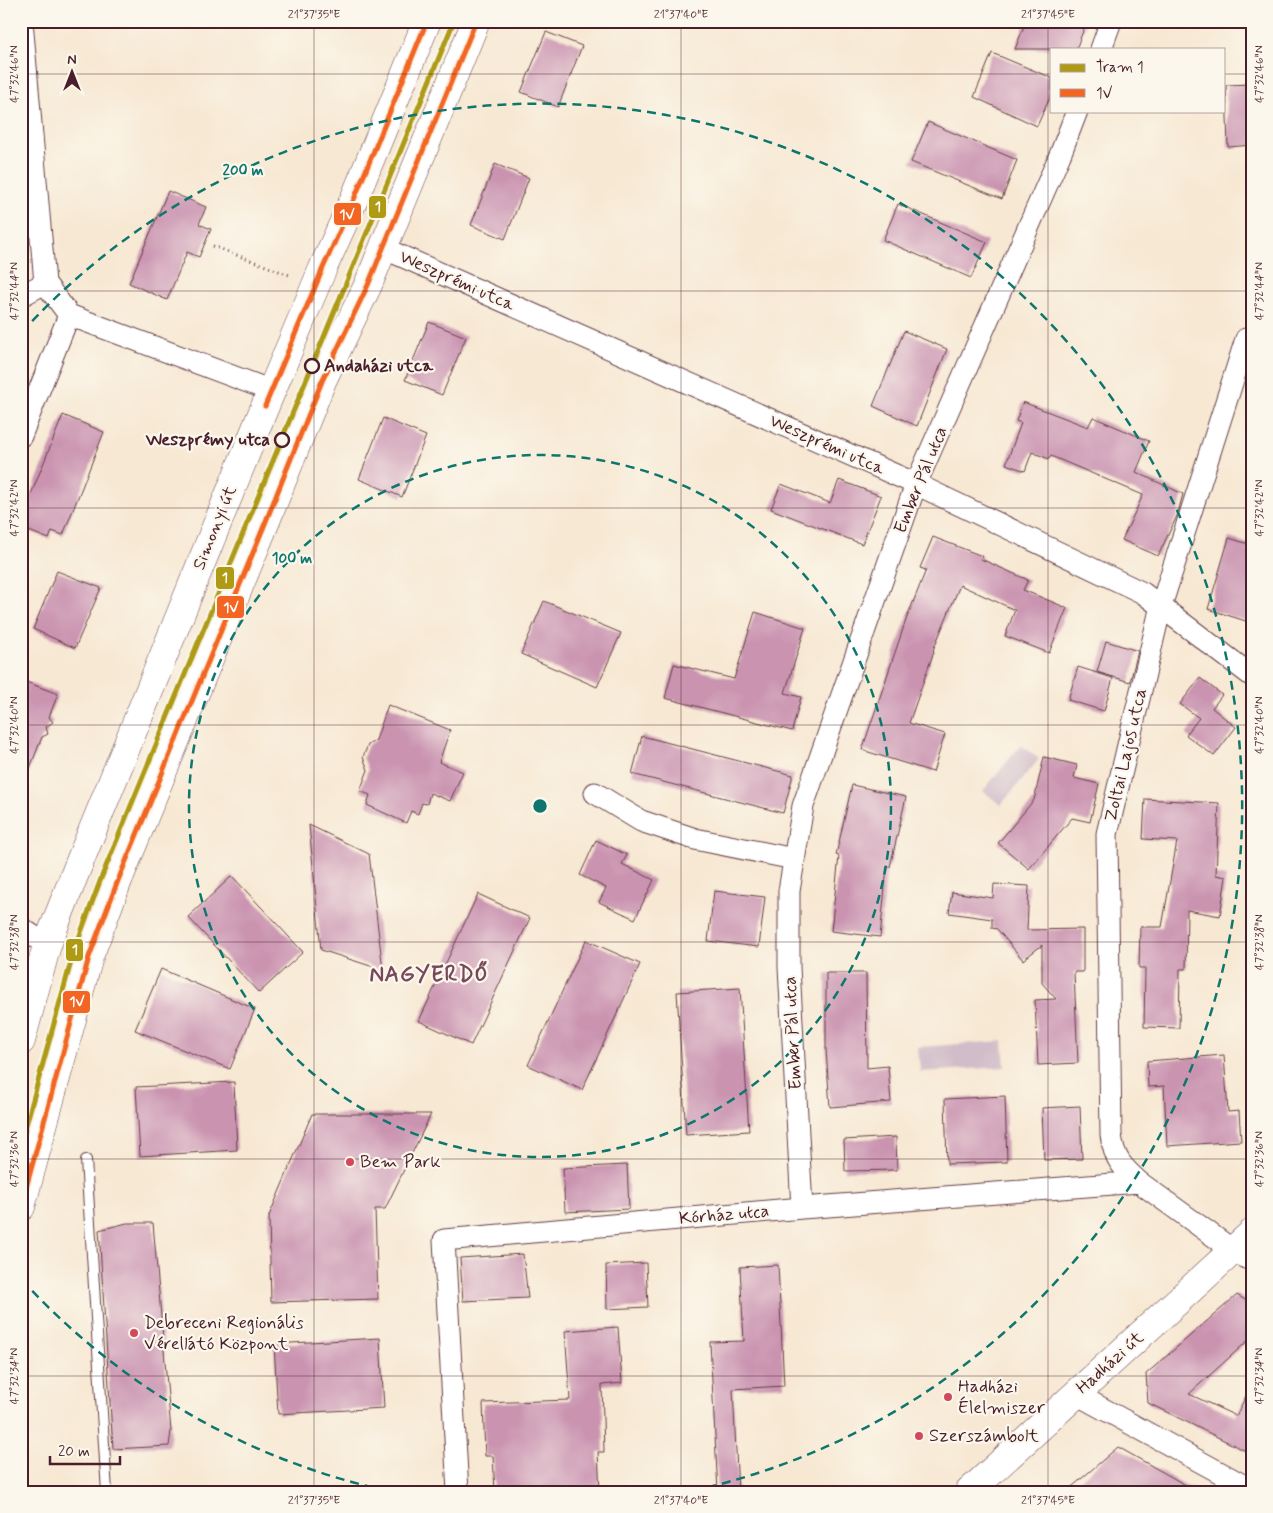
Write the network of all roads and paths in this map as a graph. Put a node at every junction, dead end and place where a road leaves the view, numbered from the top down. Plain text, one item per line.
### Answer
1 (22, 21) edge
2 (427, 21) edge
3 (476, 21) edge
4 (1111, 21) edge
5 (1101, 48) edge
6 (1077, 112) edge
7 (213, 246) dead end
8 (383, 248) junction
9 (292, 276) dead end
10 (45, 283) junction
11 (21, 296) edge
12 (69, 315) junction
13 (1252, 339) edge
14 (272, 391) junction
15 (21, 436) edge
16 (916, 484) junction
17 (1161, 606) junction
18 (1252, 676) edge
19 (595, 793) dead end
20 (794, 859) junction
21 (21, 928) edge
22 (47, 944) junction
23 (21, 1041) edge
24 (86, 1160) dead end
25 (1139, 1182) junction
26 (21, 1207) edge
27 (802, 1208) junction
28 (1246, 1248) edge
29 (1076, 1394) junction
30 (1252, 1490) edge
31 (107, 1492) edge
32 (458, 1492) edge
33 (968, 1492) edge

1 - 10 street
2 - 14 street, Simonyi út
3 - 8 street
4 - 5 street
6 - 16 street, Ember Pál utca
7 - 9 path
8 - 16 street, Weszprémi utca
8 - 26 street
10 - 11 street
10 - 12 street
12 - 14 street
12 - 15 street
13 - 17 street, Zoltai Lajos utca
14 - 22 street, Simonyi út
16 - 17 street, Weszprémi utca
16 - 20 street, Ember Pál utca
17 - 18 street, Weszprémi utca
17 - 25 street, Zoltai Lajos utca
19 - 20 street
20 - 27 street, Ember Pál utca
21 - 22 street
22 - 23 street, Simonyi út
24 - 31 lane
25 - 27 street, Kórház utca
25 - 28 street
27 - 32 street, Kórház utca
28 - 29 street, Hadházi út
29 - 30 street
29 - 33 street, Hadházi út

